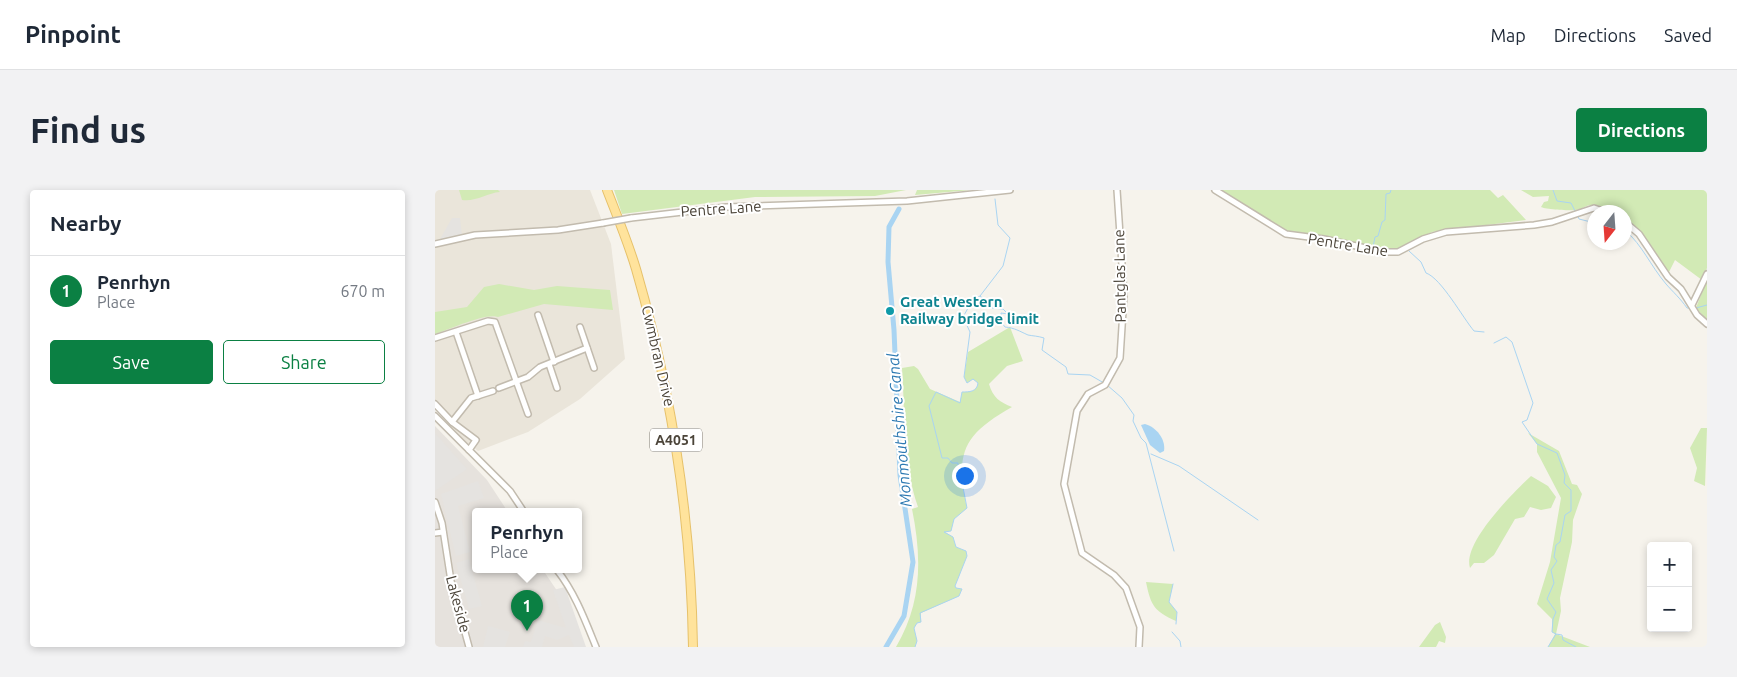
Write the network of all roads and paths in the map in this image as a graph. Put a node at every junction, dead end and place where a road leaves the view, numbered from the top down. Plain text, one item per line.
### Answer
1 (607, 190) edge
2 (1009, 190) edge
3 (1117, 190) edge
4 (1215, 190) edge
5 (1587, 210) edge
6 (1632, 228) edge
7 (435, 244) edge
8 (1707, 274) edge
9 (1692, 305) junction
10 (538, 315) dead end
11 (1707, 324) edge
12 (580, 327) dead end
13 (455, 332) junction
14 (435, 338) edge
15 (587, 348) junction
16 (551, 363) junction
17 (594, 368) dead end
18 (517, 381) junction
19 (499, 388) dead end
20 (557, 388) dead end
21 (493, 391) dead end
22 (478, 396) junction
23 (435, 404) edge
24 (527, 414) dead end
25 (435, 416) edge
26 (452, 422) junction
27 (469, 450) junction
28 (435, 502) edge
29 (521, 508) edge
30 (443, 532) junction
31 (435, 533) edge
32 (560, 573) edge
33 (469, 647) edge
34 (596, 647) edge
35 (693, 647) edge
36 (1139, 647) edge

1 - 35 main road, Cwmbran Drive / A4051
2 - 7 street, Pentre Lane, bridge
3 - 36 street, Pantglas Lane
4 - 5 street, Pentre Lane
6 - 9 street
8 - 9 street
9 - 11 street
10 - 16 street
12 - 15 street
13 - 14 street
13 - 18 street
13 - 22 street
15 - 16 street
15 - 17 street
16 - 18 street
16 - 20 street
18 - 19 street
18 - 24 street
21 - 22 street
22 - 26 street
23 - 26 street
25 - 27 street
26 - 27 street
27 - 29 street
28 - 30 street, Lakeside
30 - 31 street
30 - 33 street, Lakeside
32 - 34 street

